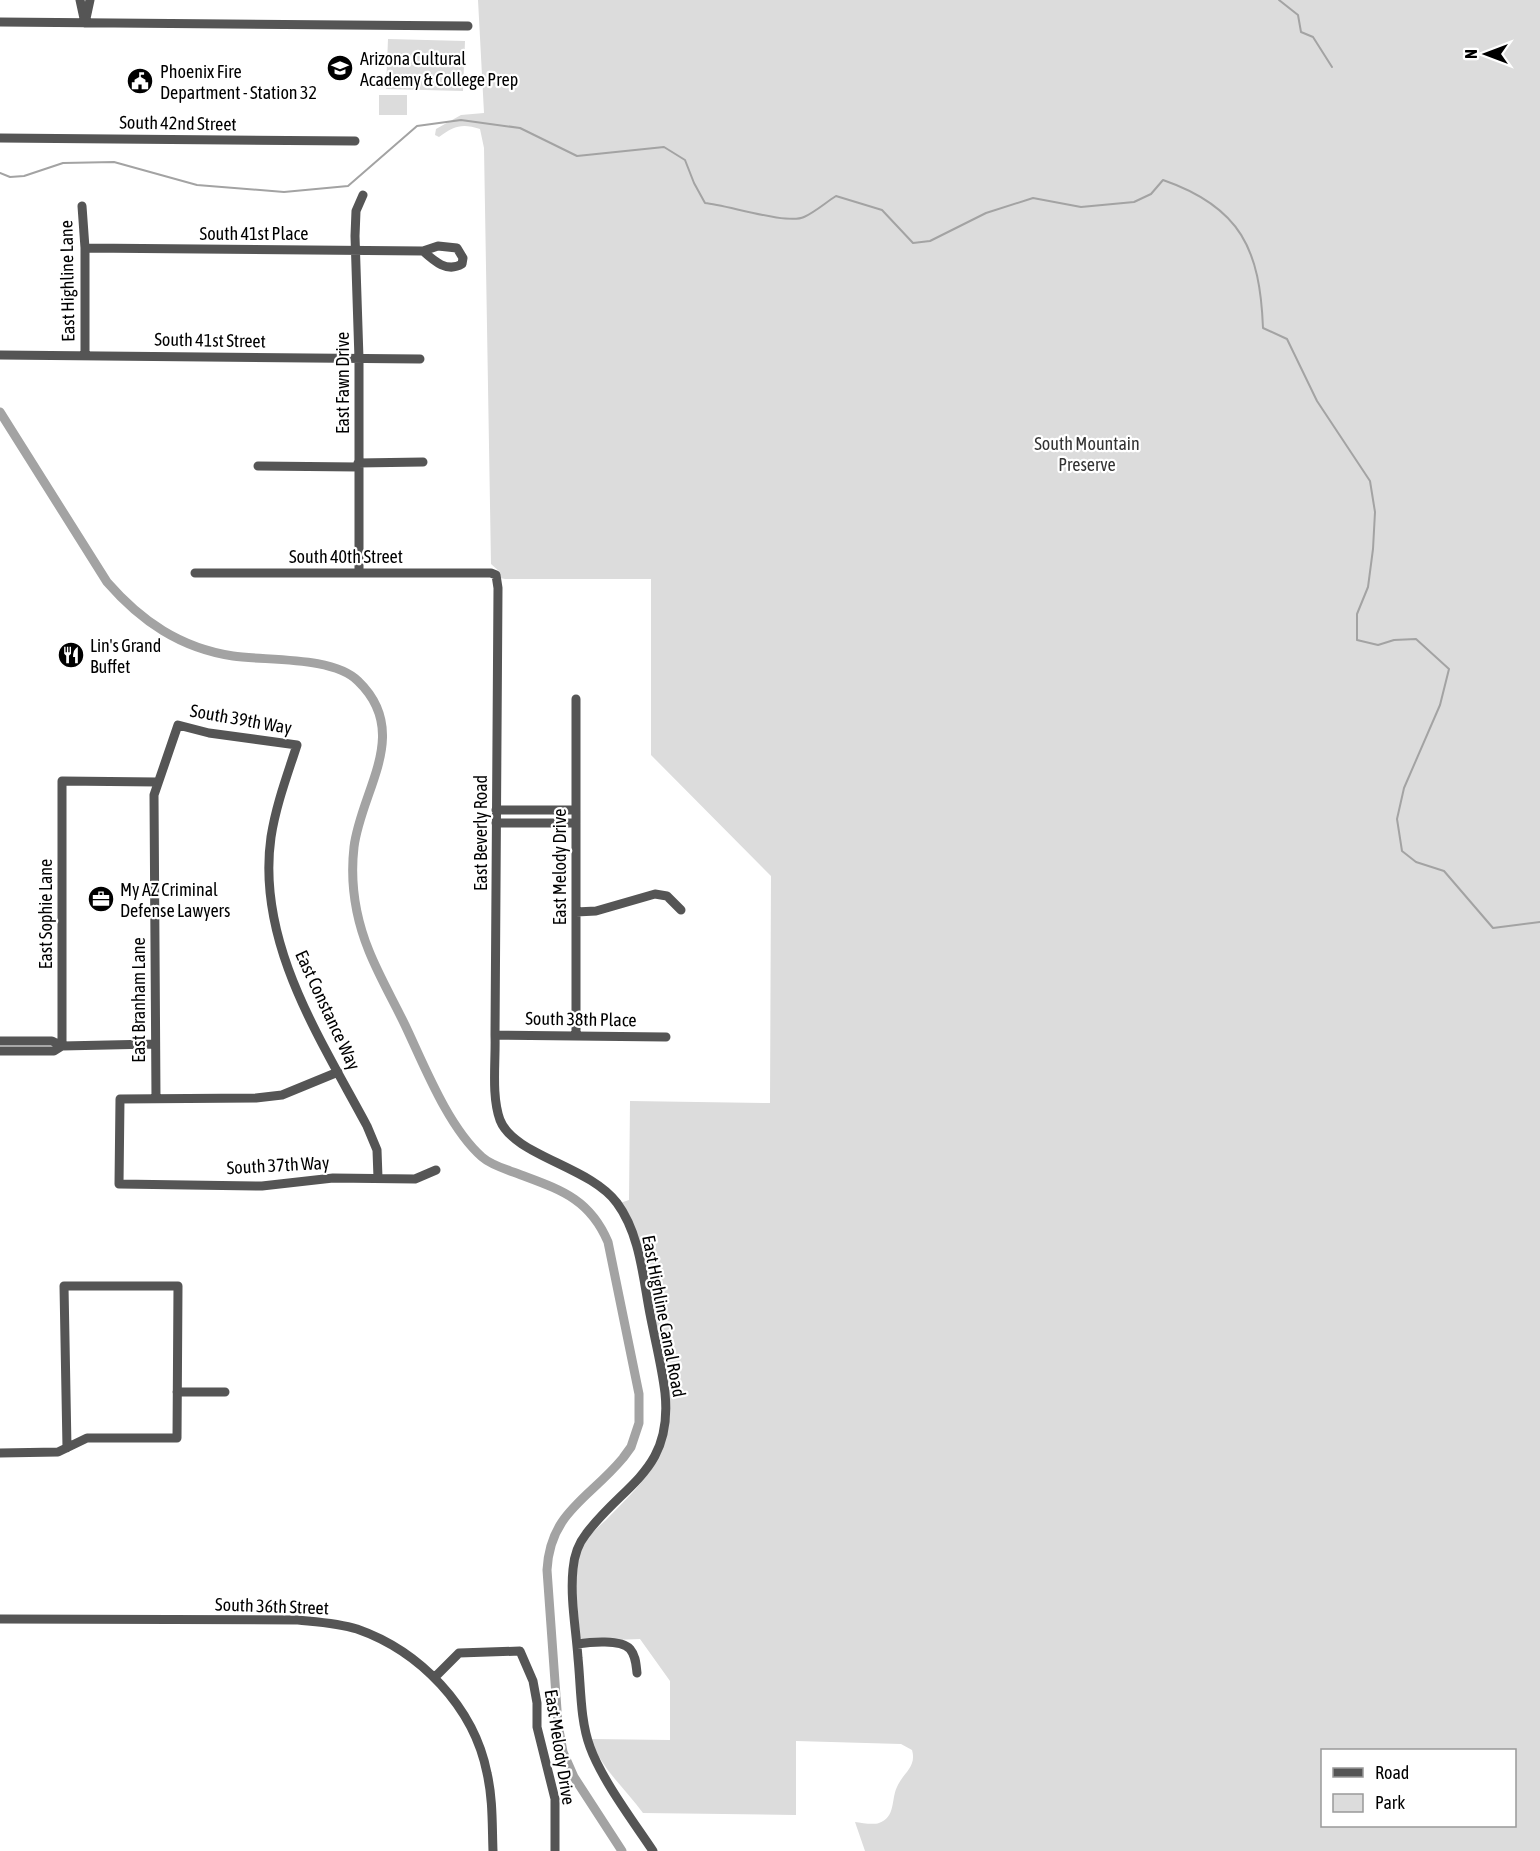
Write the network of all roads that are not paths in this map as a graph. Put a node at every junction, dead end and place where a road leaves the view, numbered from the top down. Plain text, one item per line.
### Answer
1 (80, 0) edge
2 (90, 0) edge
3 (0, 22) edge
4 (85, 23) junction
5 (468, 26) dead end
6 (0, 138) edge
7 (355, 141) dead end
8 (363, 195) dead end
9 (82, 206) dead end
10 (85, 248) junction
11 (356, 250) junction
12 (423, 251) dead end
13 (85, 354) junction
14 (0, 355) edge
15 (359, 359) junction
16 (420, 359) dead end
17 (423, 462) dead end
18 (358, 465) junction
19 (258, 466) dead end
20 (195, 573) dead end
21 (359, 573) junction
22 (496, 575) joint
23 (576, 699) dead end
24 (178, 725) joint
25 (297, 746) joint
26 (157, 782) junction
27 (496, 810) junction
28 (576, 810) junction
29 (496, 823) junction
30 (576, 823) junction
31 (681, 910) dead end
32 (576, 912) junction
33 (495, 1035) junction
34 (576, 1035) junction
35 (666, 1037) dead end
36 (0, 1041) edge
37 (154, 1044) junction
38 (27, 1046) junction
39 (62, 1046) junction
40 (0, 1051) edge
41 (338, 1072) junction
42 (496, 1091) joint
43 (156, 1098) junction
44 (436, 1170) dead end
45 (378, 1178) junction
46 (177, 1392) junction
47 (225, 1392) dead end
48 (67, 1448) junction
49 (0, 1453) edge
50 (0, 1619) edge
51 (577, 1644) junction
52 (637, 1673) dead end
53 (435, 1677) junction
54 (493, 1851) edge
55 (555, 1851) edge
56 (653, 1851) edge

1 - 4 street
2 - 4 street
3 - 4 street
4 - 5 street
6 - 7 street, South 42nd Street
8 - 11 street, East Fawn Drive
9 - 10 street, East Highline Lane
10 - 11 street, South 41st Place
10 - 13 street, East Highline Lane
11 - 12 street, South 41st Place
11 - 15 street, East Fawn Drive
13 - 14 street, South 41st Street
13 - 15 street, South 41st Street
15 - 16 street, South 41st Street
15 - 18 street, East Fawn Drive
17 - 18 street
18 - 19 street
18 - 21 street, East Fawn Drive
20 - 21 street, South 40th Street
21 - 22 street, South 40th Street
22 - 27 street, East Beverly Road
23 - 28 street, East Melody Drive
24 - 25 street, South 39th Way
24 - 26 street, East Branham Lane
25 - 41 street, East Constance Way
26 - 37 street, East Branham Lane
26 - 39 street, East Sophie Lane
27 - 28 street
27 - 29 street, East Beverly Road
28 - 30 street, East Melody Drive
29 - 30 street
29 - 33 street, East Beverly Road
30 - 32 street, East Melody Drive
31 - 32 street
32 - 34 street, East Melody Drive
33 - 34 street, South 38th Place
33 - 42 street, East Beverly Road
34 - 35 street, South 38th Place
36 - 38 street
37 - 39 street
37 - 43 street, East Branham Lane
38 - 39 street
38 - 40 street
41 - 43 street
41 - 45 street, East Constance Way
42 - 51 street, East Highline Canal Road
43 - 45 street, South 37th Way
44 - 45 street, South 37th Way
46 - 47 street
46 - 48 street
46 - 48 street
48 - 49 street
50 - 53 street, South 36th Street
51 - 52 street
51 - 56 street, East Highline Canal Road
53 - 54 street
53 - 55 street, East Melody Drive

